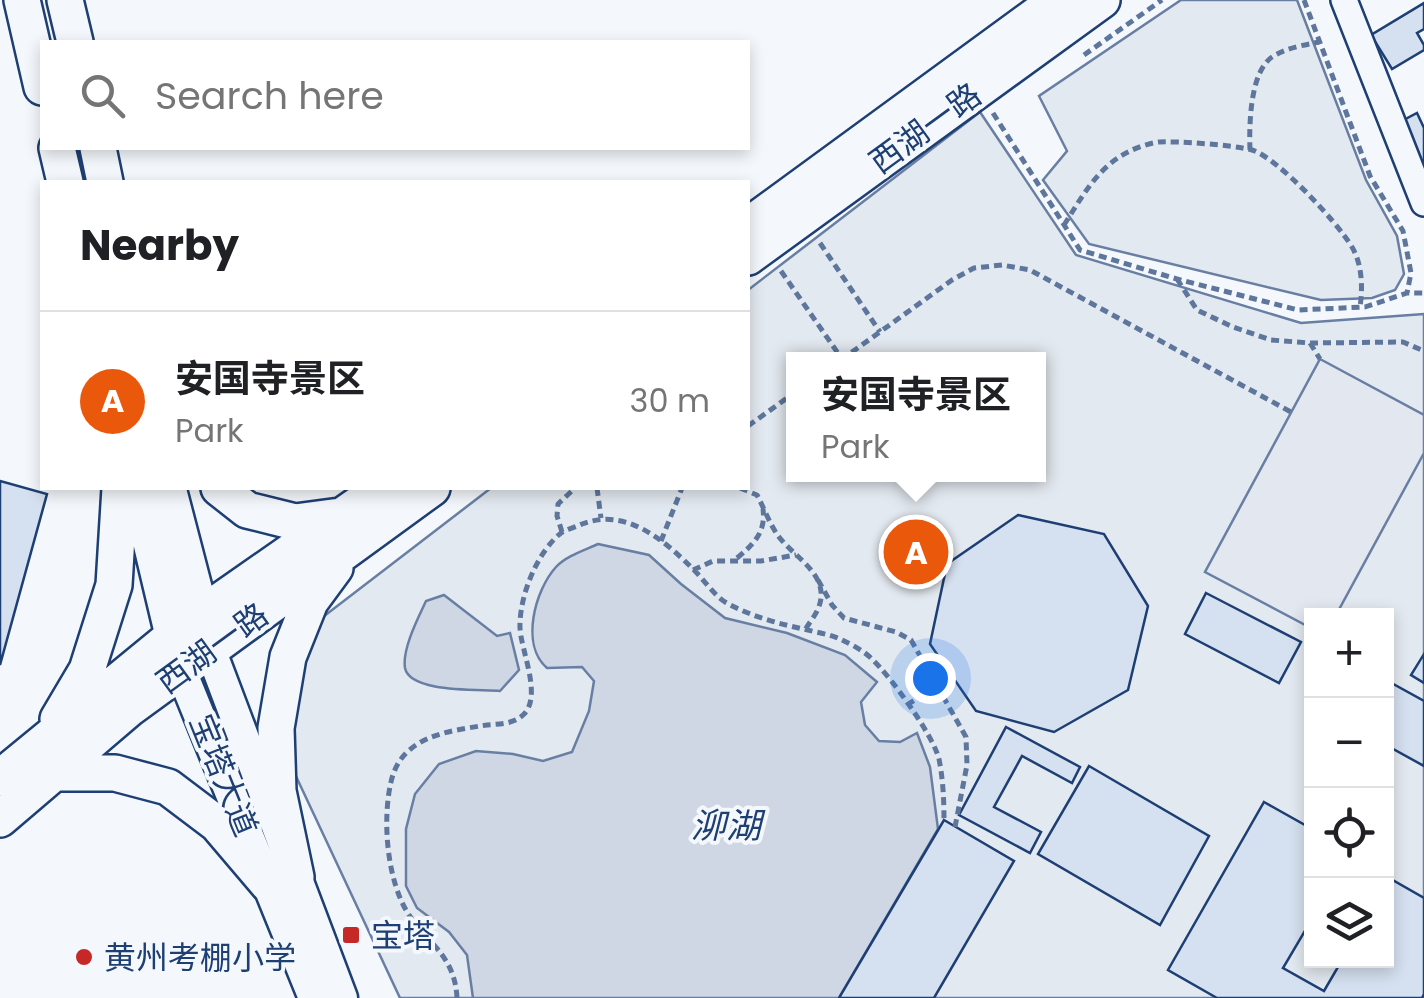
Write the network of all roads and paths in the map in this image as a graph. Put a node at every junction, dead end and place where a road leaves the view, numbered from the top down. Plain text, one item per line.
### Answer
1 (22, 0) edge
2 (65, 0) edge
3 (1057, 0) edge
4 (1102, 0) edge
5 (1304, 0) edge
6 (1344, 0) edge
7 (75, 40) edge
8 (1320, 42) junction
9 (40, 78) edge
10 (978, 90) junction
11 (57, 150) edge
12 (98, 150) edge
13 (1250, 150) junction
14 (65, 180) edge
15 (105, 180) edge
16 (1424, 204) edge
17 (802, 217) junction
18 (1064, 225) junction
19 (753, 243) edge
20 (1177, 279) junction
21 (1424, 292) edge
22 (1407, 293) junction
23 (1360, 307) junction
24 (880, 332) junction
25 (1310, 343) junction
26 (1424, 351) edge
27 (836, 352) edge
28 (851, 352) edge
29 (1320, 359) dead end
30 (786, 400) edge
31 (1291, 412) dead end
32 (750, 425) edge
33 (120, 490) edge
34 (138, 490) edge
35 (169, 490) edge
36 (222, 490) edge
37 (380, 490) edge
38 (428, 490) edge
39 (573, 490) edge
40 (597, 490) edge
41 (681, 490) edge
42 (745, 490) edge
43 (762, 504) junction
44 (601, 518) junction
45 (347, 531) junction
46 (562, 532) junction
47 (661, 540) junction
48 (796, 555) junction
49 (735, 560) junction
50 (694, 570) junction
51 (818, 580) junction
52 (201, 614) junction
53 (805, 630) junction
54 (173, 636) junction
55 (210, 649) junction
56 (181, 671) junction
57 (937, 686) junction
58 (907, 705) junction
59 (51, 756) junction
60 (0, 778) edge
61 (0, 819) edge
62 (944, 820) dead end
63 (956, 827) dead end
64 (282, 880) junction
65 (314, 998) edge
66 (342, 998) edge
67 (457, 998) edge

1 - 9 main road
2 - 7 main road
3 - 19 main road, 西湖一路
4 - 10 main road, 西湖一路
5 - 8 path
6 - 16 street
8 - 13 path
8 - 22 path
10 - 17 main road, 西湖一路
10 - 18 path
11 - 14 main road
12 - 15 main road
13 - 18 path
13 - 23 path
17 - 19 main road, 西湖一路
17 - 24 path
18 - 20 path
19 - 27 path
20 - 23 path
20 - 25 path
21 - 22 path
22 - 23 path
24 - 28 path
24 - 31 path
25 - 26 path
25 - 29 path
30 - 32 path
33 - 59 main road
34 - 54 main road, 宝塔大道
35 - 52 main road, 宝塔大道
36 - 45 main road
37 - 45 main road, 西湖一路
38 - 45 main road, 西湖一路
39 - 46 path
40 - 44 path
41 - 47 path
42 - 43 path
43 - 48 path
43 - 49 path
44 - 46 path
44 - 47 path
45 - 52 main road, 西湖一路
45 - 55 main road, 西湖一路
45 - 64 main road
46 - 67 path
47 - 50 path
48 - 49 path
48 - 51 path
49 - 50 path
50 - 53 path
51 - 53 path
51 - 57 path
52 - 54 main road, 西湖一路
52 - 55 main road, 宝塔大道
53 - 58 path
54 - 56 main road, 宝塔大道
54 - 59 main road, 西湖一路
55 - 56 main road, 西湖一路
55 - 64 street, 宝塔大道
56 - 59 main road, 西湖一路
56 - 64 street, 宝塔大道
57 - 58 path
57 - 63 path
58 - 62 path
59 - 60 main road, 西湖一路
59 - 61 main road, 西湖一路
59 - 64 main road
64 - 65 street, 宝塔大道
64 - 66 street, 宝塔大道

